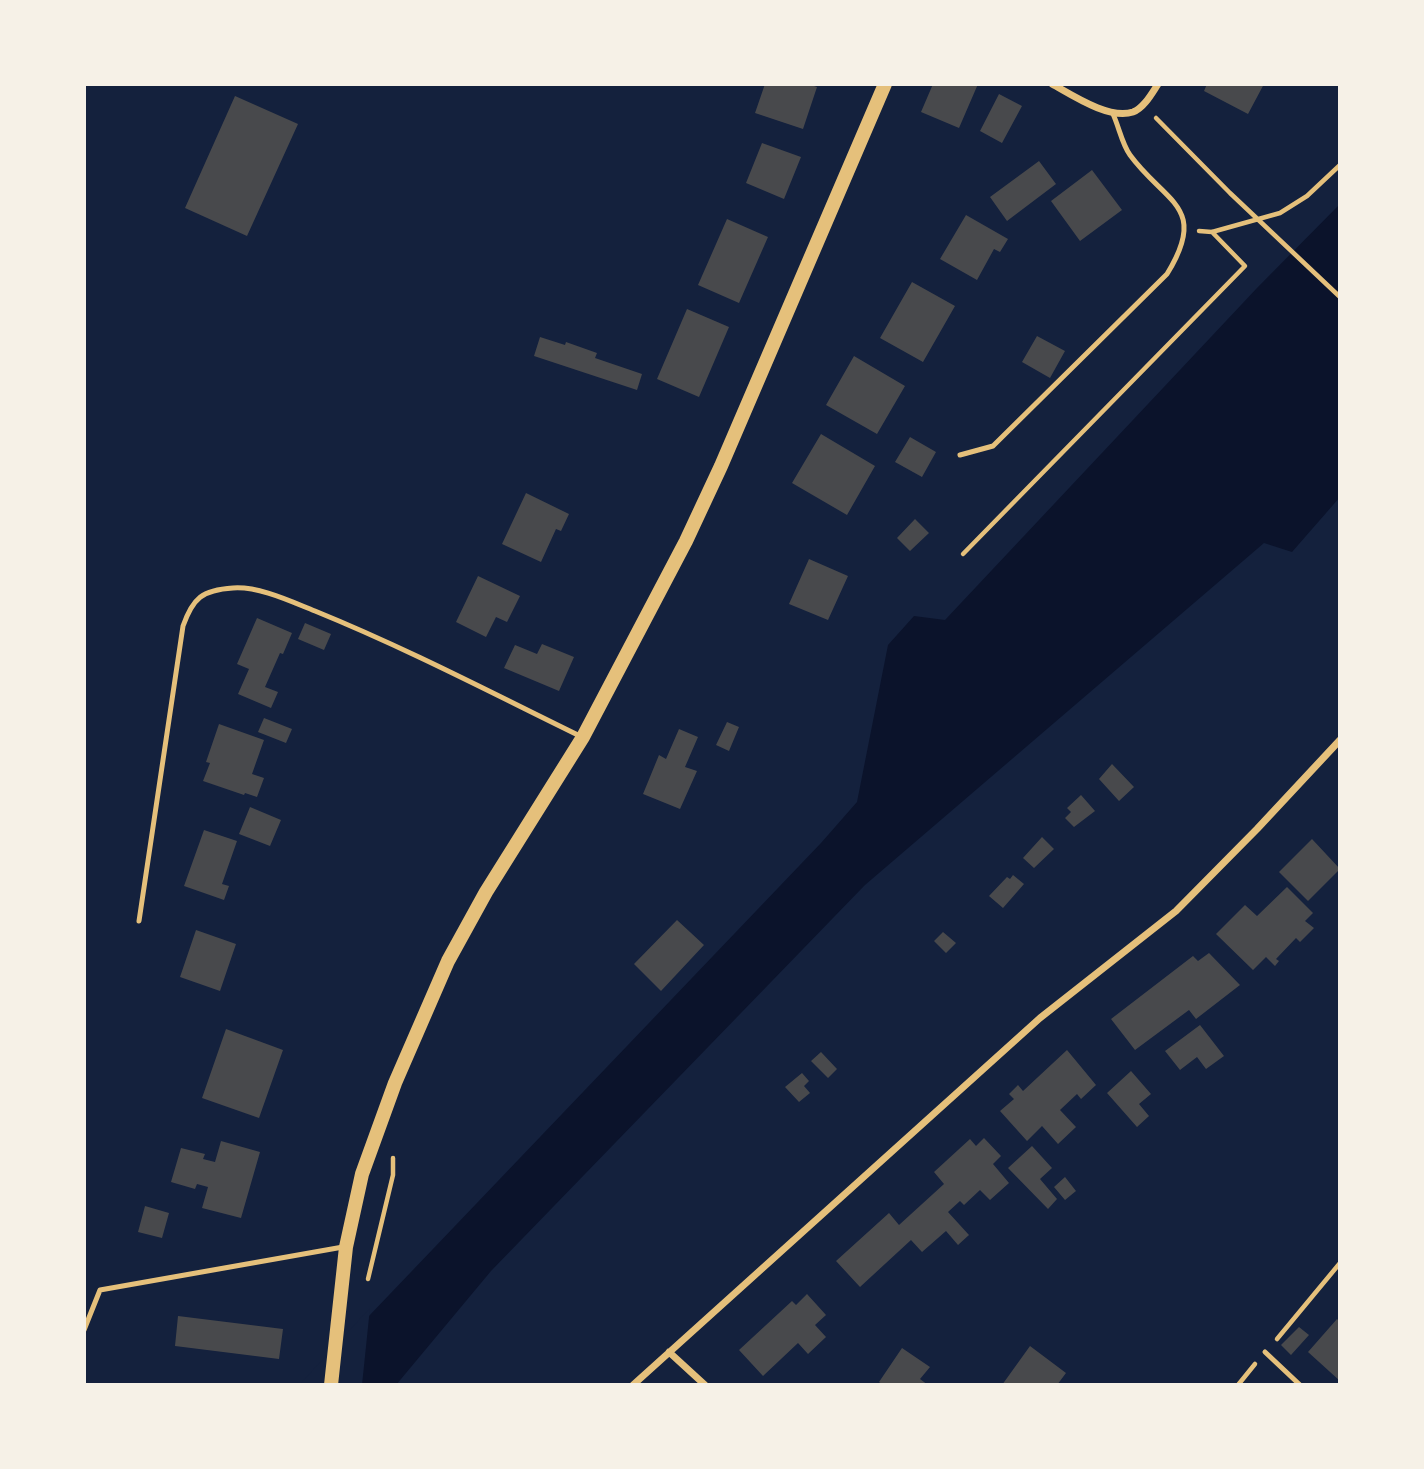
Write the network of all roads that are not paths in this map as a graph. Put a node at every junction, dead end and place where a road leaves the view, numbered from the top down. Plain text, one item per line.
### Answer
1 (885, 84) edge
2 (1052, 84) edge
3 (1158, 84) edge
4 (1113, 114) junction
5 (960, 455) dead end
6 (583, 737) junction
7 (1340, 740) edge
8 (139, 921) dead end
9 (346, 1247) junction
10 (84, 1330) edge
11 (669, 1352) junction
12 (1265, 1352) road end
13 (331, 1385) edge
14 (633, 1385) edge
15 (705, 1385) edge
16 (1300, 1385) edge

1 - 6 main road
2 - 4 street
3 - 4 street
4 - 5 lane
6 - 8 lane
6 - 9 main road
7 - 11 street
9 - 10 lane
9 - 13 main road
11 - 14 street
11 - 15 street
12 - 16 lane

